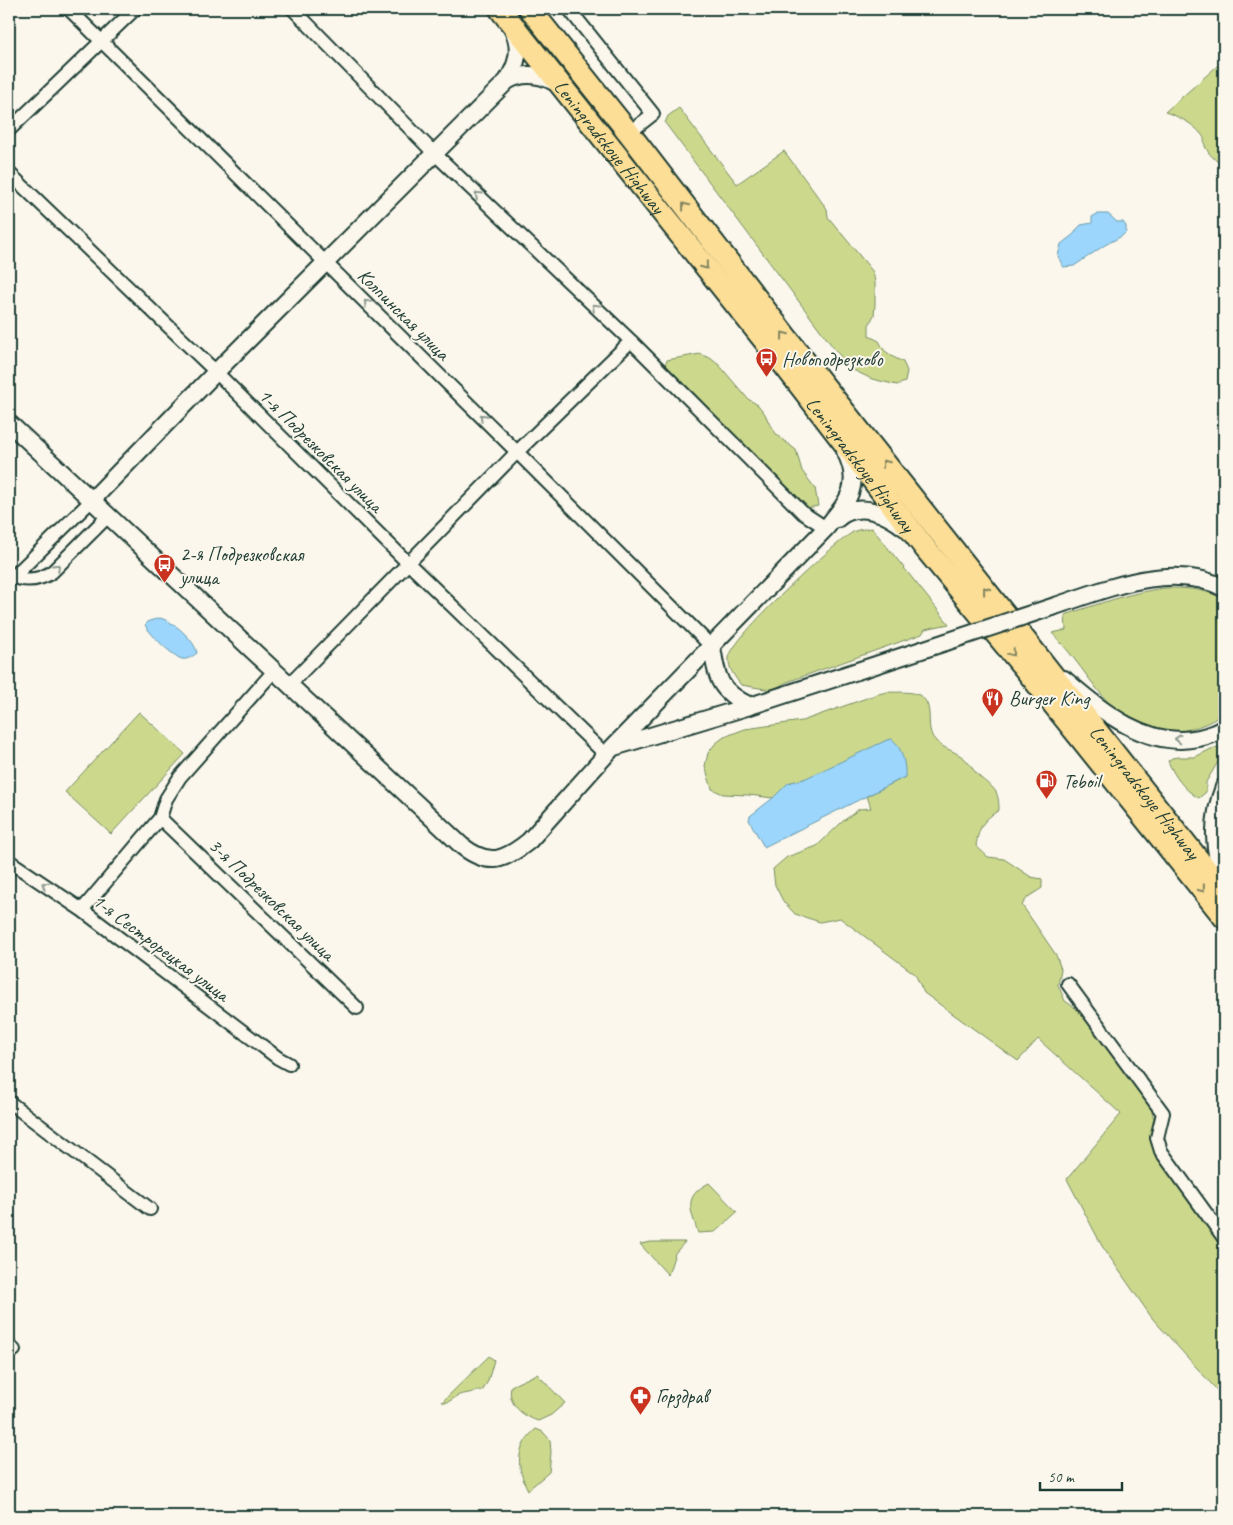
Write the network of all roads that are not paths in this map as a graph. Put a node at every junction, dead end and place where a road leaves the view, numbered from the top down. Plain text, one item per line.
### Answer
1 (69, 9) edge
2 (135, 9) edge
3 (293, 9) edge
4 (530, 9) edge
5 (569, 9) edge
6 (504, 13) edge
7 (101, 41) junction
8 (507, 81) junction
9 (566, 91) junction
10 (9, 130) edge
11 (629, 133) junction
12 (434, 153) junction
13 (9, 173) edge
14 (325, 263) junction
15 (631, 341) junction
16 (216, 372) junction
17 (9, 424) edge
18 (836, 434) junction
19 (517, 452) junction
20 (91, 501) junction
21 (108, 516) junction
22 (826, 528) junction
23 (925, 548) junction
24 (408, 563) junction
25 (11, 579) edge
26 (1224, 588) edge
27 (712, 647) junction
28 (1038, 656) junction
29 (274, 671) junction
30 (289, 684) junction
31 (750, 706) junction
32 (1224, 728) edge
33 (609, 751) junction
34 (1224, 787) edge
35 (160, 818) junction
36 (9, 861) edge
37 (1224, 885) edge
38 (1224, 892) edge
39 (82, 910) junction
40 (1224, 917) edge
41 (1068, 984) dead end
42 (357, 1008) dead end
43 (289, 1064) dead end
44 (9, 1102) edge
45 (150, 1209) dead end
46 (1224, 1238) edge

1 - 7 street, Колпинская улица
2 - 7 street
3 - 12 street
4 - 11 highway, Leningradskoye Highway
5 - 11 street
6 - 8 street
6 - 9 highway, Leningradskoye Highway
7 - 10 street
7 - 14 street, Колпинская улица
8 - 9 street
8 - 12 street
9 -> 18 highway, Leningradskoye Highway
28 -> 11 highway, Leningradskoye Highway
12 - 14 street
15 -> 12 street
13 - 16 street, 1-я Подрезковская улица
14 - 16 street
19 -> 14 street, Колпинская улица
15 - 19 street
15 - 22 street
16 - 20 street
16 - 24 street, 1-я Подрезковская улица
17 - 20 street
18 - 22 street
18 - 23 highway, Leningradskoye Highway
19 - 24 street
19 - 27 street, Колпинская улица
20 - 21 street
20 - 25 street
25 -> 21 street
21 - 29 street
22 - 23 street
22 - 27 street
23 -> 40 highway, Leningradskoye Highway
24 - 30 street
24 - 33 street, 1-я Подрезковская улица
26 - 31 street, bridge
27 - 31 street
27 - 33 street
32 -> 28 street
28 - 38 highway, Leningradskoye Highway
29 - 30 street
29 - 35 street
30 - 33 street
31 - 33 street
34 - 37 street
35 - 39 street
35 - 42 street, 3-я Подрезковская улица
39 -> 36 street, 1-я Сестрорецкая улица
39 - 43 street, 1-я Сестрорецкая улица
41 - 46 street
44 - 45 street

